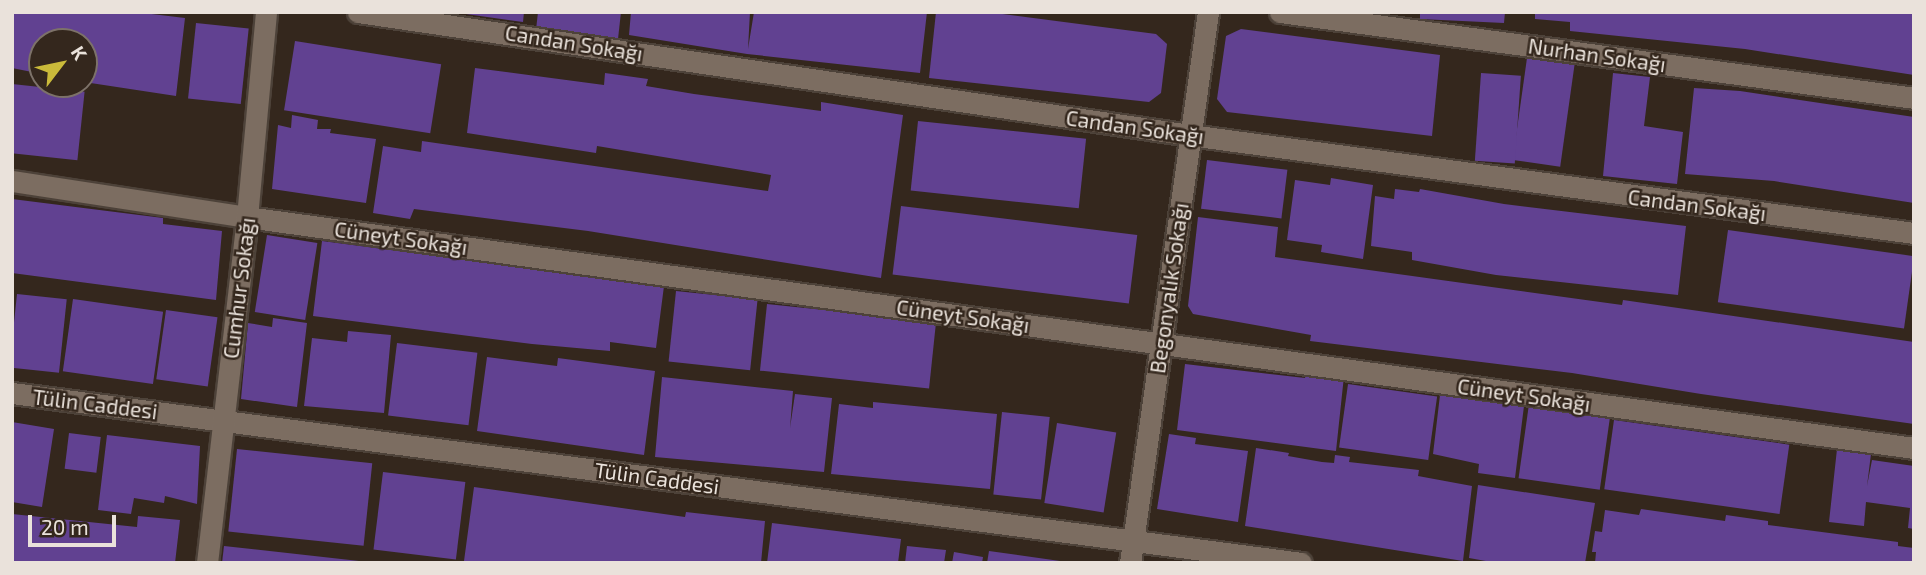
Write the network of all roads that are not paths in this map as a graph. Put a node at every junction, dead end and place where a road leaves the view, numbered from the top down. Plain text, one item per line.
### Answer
1 (266, 12) edge
2 (358, 12) edge
3 (1208, 12) edge
4 (1280, 12) edge
5 (1914, 98) edge
6 (1190, 135) junction
7 (12, 180) edge
8 (247, 217) junction
9 (1914, 233) edge
10 (1162, 343) junction
11 (12, 393) edge
12 (223, 421) junction
13 (1914, 448) edge
14 (1133, 541) junction
15 (207, 563) edge
16 (1130, 563) edge
17 (1301, 563) edge

1 - 8 street, Cumhur Sokağı
2 - 6 street, Candan Sokağı
3 - 6 street, Begonyalık Sokağı
4 - 5 street, Nurhan Sokağı
6 - 9 street, Candan Sokağı
6 - 10 street, Begonyalık Sokağı
7 - 8 street, Cüneyt Sokağı
8 - 10 street, Cüneyt Sokağı
8 - 12 street, Cumhur Sokağı
10 - 13 street, Cüneyt Sokağı
10 - 14 street, Begonyalık Sokağı
11 - 12 street, Tülin Caddesi
12 - 14 street, Tülin Caddesi
12 - 15 street, Cumhur Sokağı
14 - 16 street, Begonyalık Sokağı
14 - 17 street, Tülin Caddesi

